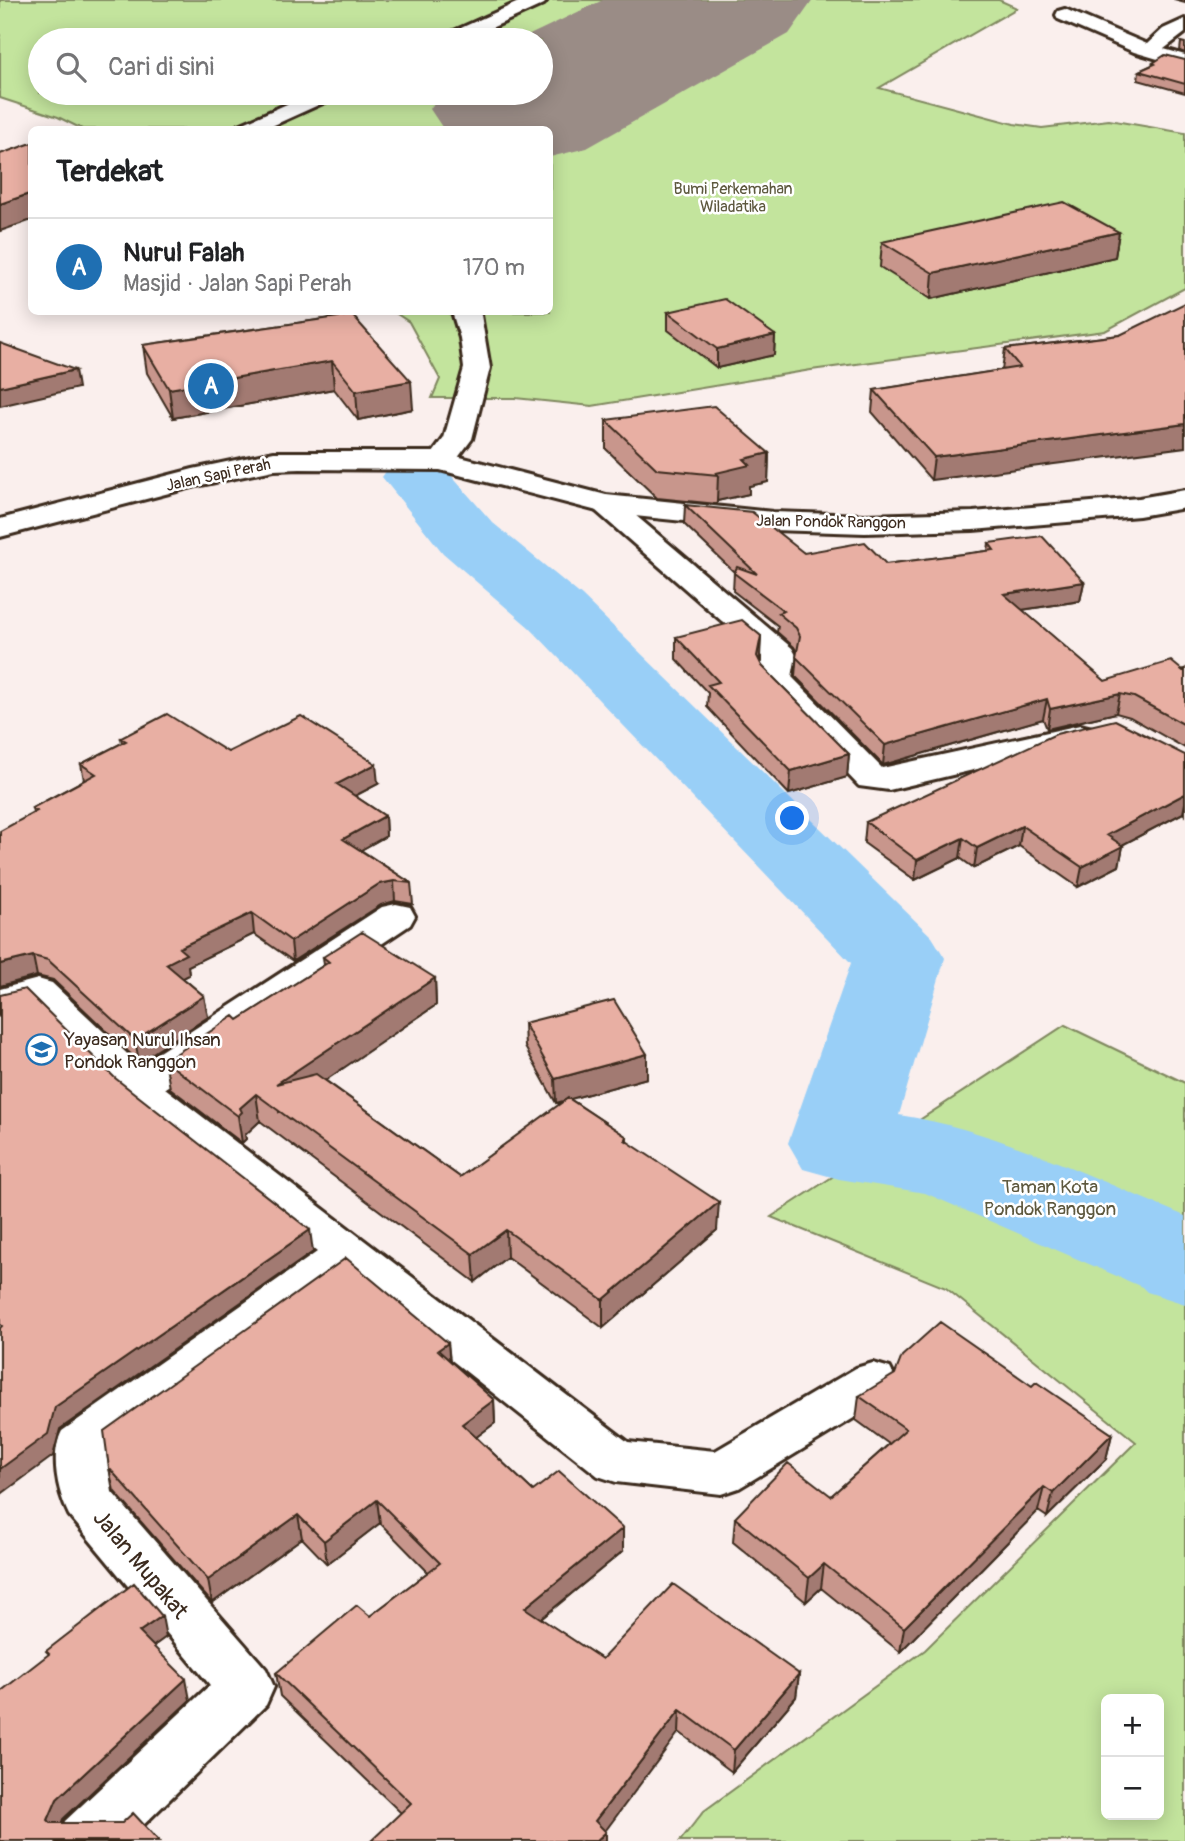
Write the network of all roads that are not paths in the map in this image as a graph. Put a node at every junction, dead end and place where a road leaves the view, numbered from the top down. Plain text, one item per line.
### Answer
1 (538, 0) edge
2 (1092, 5) dead end
3 (1185, 25) edge
4 (476, 28) edge
5 (1150, 51) junction
6 (1185, 61) edge
7 (301, 105) edge
8 (253, 126) edge
9 (466, 315) edge
10 (441, 461) junction
11 (1185, 499) edge
12 (605, 504) junction
13 (0, 527) edge
14 (1116, 726) edge
15 (396, 916) dead end
16 (0, 1002) edge
17 (136, 1087) junction
18 (348, 1254) junction
19 (873, 1382) dead end
20 (86, 1841) edge

1 - 4 street
2 - 5 street
3 - 5 street
5 - 6 street
7 - 8 street
9 - 10 street
10 - 12 street, Jalan Pondok Ranggon
10 - 13 street, Jalan Sapi Perah
11 - 12 street, Jalan Pondok Ranggon
12 - 14 street
15 - 17 street
16 - 17 street
17 - 18 street
18 - 19 street
18 - 20 street, Jalan Mupakat

